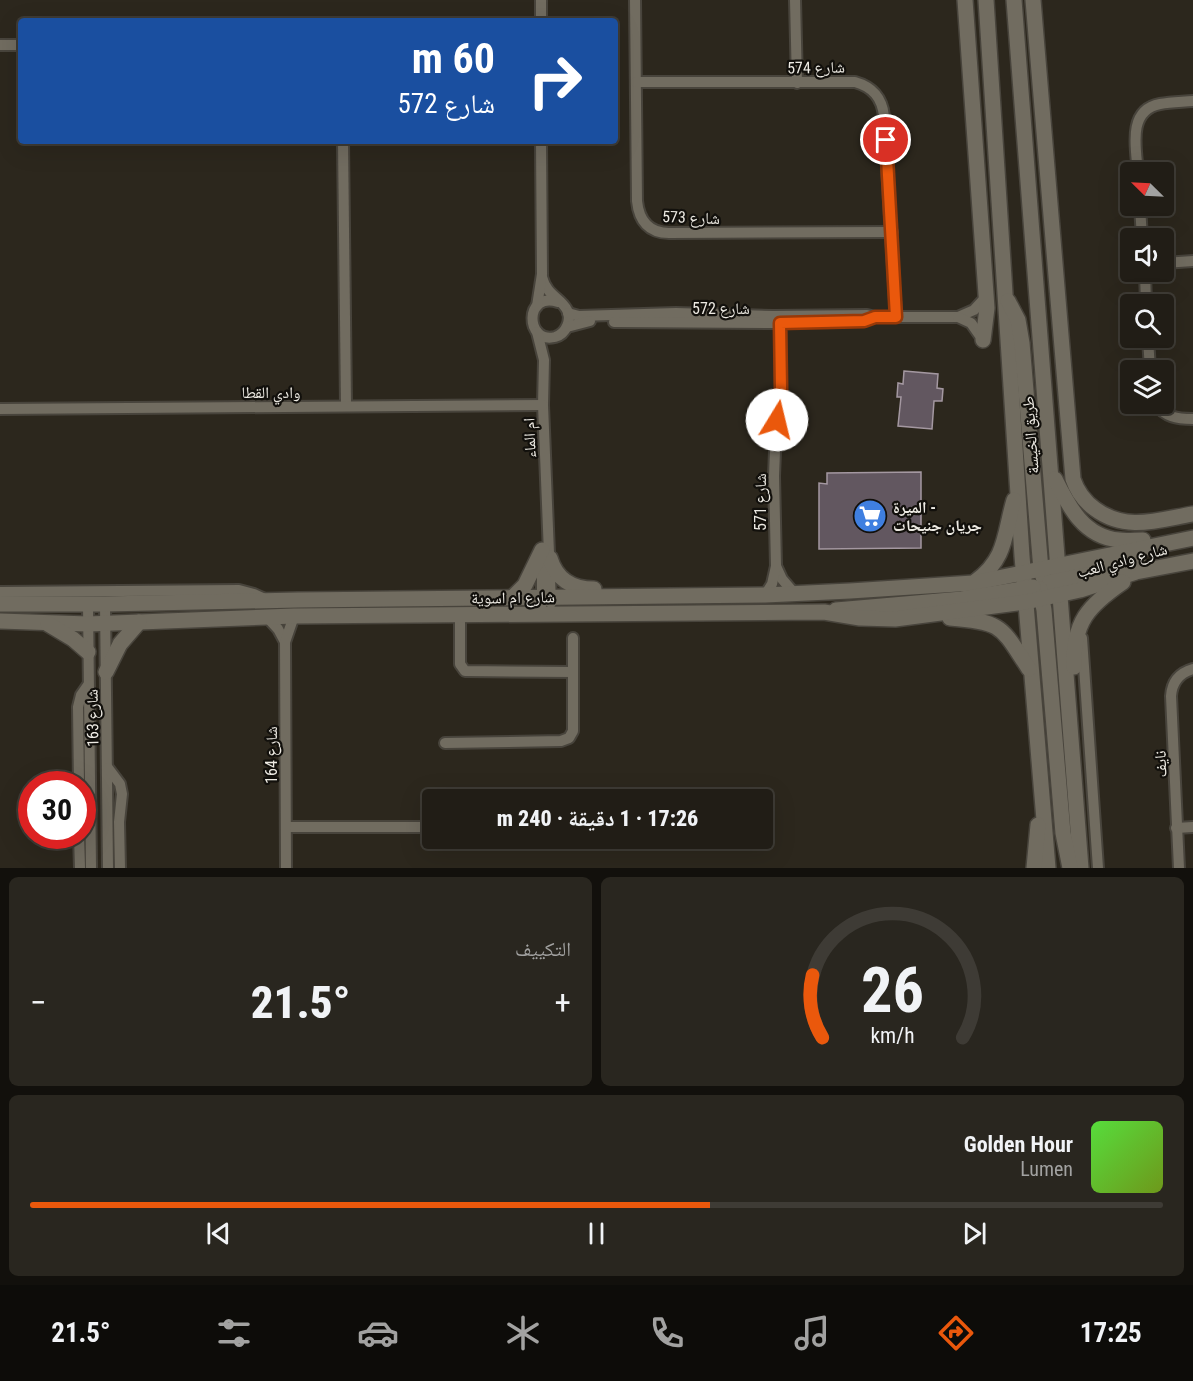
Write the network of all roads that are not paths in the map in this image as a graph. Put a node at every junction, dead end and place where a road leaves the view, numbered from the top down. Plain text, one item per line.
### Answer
1 (541, 0) edge
2 (635, 0) edge
3 (795, 0) edge
4 (965, 0) edge
5 (986, 0) edge
6 (1014, 0) edge
7 (1033, 0) edge
8 (541, 18) edge
9 (0, 45) edge
10 (18, 45) edge
11 (636, 82) junction
12 (796, 83) junction
13 (1193, 101) edge
14 (1023, 109) junction
15 (343, 144) edge
16 (542, 144) edge
17 (1137, 162) edge
18 (1047, 171) junction
19 (892, 232) junction
20 (1193, 261) edge
21 (1174, 262) edge
22 (542, 274) junction
23 (986, 297) junction
24 (1005, 298) junction
25 (558, 302) junction
26 (537, 306) junction
27 (568, 314) junction
28 (896, 317) junction
29 (958, 317) junction
30 (776, 320) junction
31 (567, 327) junction
32 (537, 332) junction
33 (555, 337) junction
34 (983, 340) joint
35 (544, 360) junction
36 (1065, 394) junction
37 (543, 405) junction
38 (346, 406) junction
39 (0, 409) edge
40 (1168, 414) edge
41 (1193, 419) edge
42 (1048, 434) junction
43 (1051, 471) junction
44 (1018, 489) junction
45 (1193, 513) edge
46 (1193, 538) edge
47 (1170, 541) junction
48 (1193, 551) edge
49 (546, 554) junction
50 (1193, 561) edge
51 (776, 566) junction
52 (1136, 572) junction
53 (973, 583) junction
54 (1042, 584) junction
55 (0, 592) edge
56 (794, 593) junction
57 (765, 595) junction
58 (629, 596) junction
59 (513, 597) junction
60 (547, 597) junction
61 (268, 601) junction
62 (0, 604) edge
63 (88, 604) junction
64 (105, 604) junction
65 (824, 612) junction
66 (547, 614) junction
67 (932, 615) junction
68 (294, 616) junction
69 (457, 616) junction
70 (267, 617) junction
71 (1082, 620) junction
72 (0, 621) edge
73 (139, 622) junction
74 (45, 623) junction
75 (88, 624) junction
76 (105, 624) junction
77 (573, 638) dead end
78 (285, 642) junction
79 (88, 652) junction
80 (1193, 669) edge
81 (106, 672) junction
82 (573, 672) junction
83 (1031, 672) junction
84 (88, 685) junction
85 (1069, 729) junction
86 (445, 743) dead end
87 (108, 768) junction
88 (79, 771) edge
89 (1043, 805) junction
90 (286, 827) junction
91 (422, 827) edge
92 (1193, 827) edge
93 (1176, 828) junction
94 (79, 849) edge
95 (80, 868) edge
96 (91, 868) edge
97 (108, 868) edge
98 (120, 868) edge
99 (286, 868) edge
100 (1034, 868) edge
101 (1048, 868) edge
102 (1070, 868) edge
103 (1081, 868) edge
104 (1098, 868) edge
105 (1179, 868) edge

1 - 8 street
2 - 11 street, شارع 573
3 - 12 street
4 - 23 street
5 - 24 street, طريق الخيسة
6 - 14 street, طريق الخيسة
7 - 18 street
9 - 10 street
11 - 12 street, شارع 574
11 - 19 street, شارع 573
12 - 19 street, شارع 574
13 - 17 street
14 - 18 street
14 - 42 street, طريق الخيسة
15 - 38 street
16 - 22 street
18 - 36 street
19 - 28 street, شارع 574
20 - 21 street
22 - 25 street
22 - 26 street
23 - 29 street
23 - 34 street
24 - 44 street, طريق الخيسة
24 - 54 street
25 - 26 street
25 - 27 street
26 - 32 street
27 - 30 street, شارع 572
27 - 31 street
28 - 29 street, شارع 572
28 - 30 street, شارع 572
29 - 34 street
30 - 31 street, شارع 572
30 - 51 street, شارع 571
31 - 33 street
32 - 33 street
32 - 35 street, ام الماء
33 - 35 street, ام الماء
35 - 37 street, ام الماء
36 - 42 street
36 - 45 street
37 - 38 street, وادي القطا
37 - 49 street, ام الماء
38 - 39 street, وادي القطا
40 - 41 street
42 - 43 street, طريق الخيسة
43 - 47 street
43 - 54 street, طريق الخيسة
44 - 53 street
44 - 54 street, طريق الخيسة
46 - 47 street, شارع وادي العب
47 - 54 street, شارع وادي العب
48 - 54 street
49 - 58 street
49 - 59 street
49 - 60 street, ام الماء
50 - 52 street, شارع وادي العب
51 - 56 street
51 - 57 street, شارع 571
52 - 54 street, شارع وادي العب
52 - 71 street
53 - 54 street, شارع ام اسوية
53 - 56 street, شارع ام اسوية
54 - 65 street
54 - 67 street, شارع ام اسوية
54 - 83 street, طريق الخيسة
54 - 85 street, طريق الخيسة
54 - 102 street
55 - 61 street
56 - 57 street, شارع ام اسوية
57 - 58 street, شارع ام اسوية
58 - 60 street, شارع ام اسوية
59 - 60 street, شارع ام اسوية
59 - 61 street, شارع ام اسوية
60 - 66 street, ام الماء
61 - 64 street, شارع ام اسوية
62 - 63 street, شارع ام اسوية
63 - 64 street, شارع ام اسوية
63 - 75 street, شارع 163
64 - 76 street, شارع 163
65 - 66 street, شارع ام اسوية
65 - 67 street, شارع ام اسوية
66 - 69 street, شارع ام اسوية
67 - 83 street
68 - 69 street, شارع ام اسوية
68 - 70 street, شارع ام اسوية
68 - 78 street, شارع 164
69 - 82 street
70 - 73 street, شارع ام اسوية
70 - 78 street
71 - 85 street
71 - 104 street
72 - 74 street, شارع ام اسوية
73 - 76 street, شارع ام اسوية
73 - 81 street
74 - 75 street, شارع ام اسوية
74 - 79 street
75 - 76 street, شارع ام اسوية
75 - 79 street, شارع 163
76 - 81 street, شارع 163
77 - 82 street
78 - 90 street, شارع 164
79 - 84 street, شارع 163
80 - 93 street, نايف
81 - 87 street, شارع 163
82 - 86 street
83 - 89 street, طريق الخيسة
84 - 88 street
84 - 96 street, شارع 163
85 - 103 street, طريق الخيسة
87 - 97 street, شارع 163
87 - 98 street
89 - 100 street, طريق الخيسة
89 - 101 street, طريق الخيسة
90 - 91 street
90 - 99 street, شارع 164
92 - 93 street
93 - 105 street, نايف
94 - 95 street

